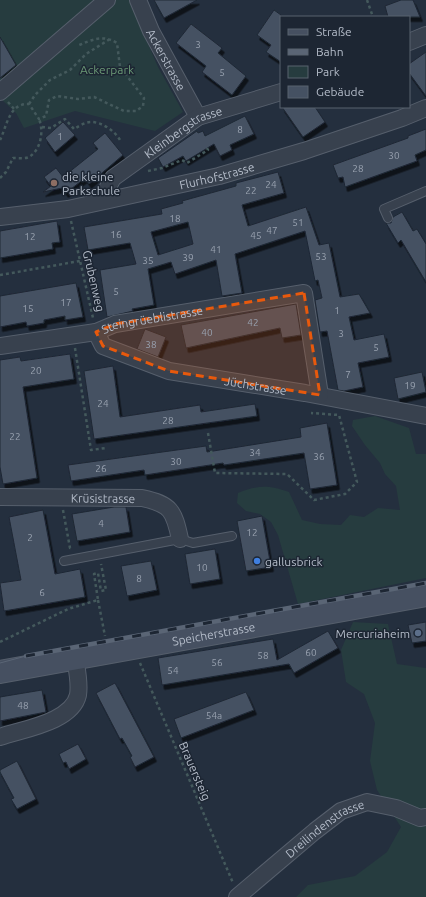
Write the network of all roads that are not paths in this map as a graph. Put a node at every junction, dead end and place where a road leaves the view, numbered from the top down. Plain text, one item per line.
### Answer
1 (107, 0) edge
2 (138, 0) edge
3 (426, 35) edge
4 (410, 42) edge
5 (0, 92) edge
6 (280, 92) edge
7 (426, 108) edge
8 (198, 117) junction
9 (426, 191) edge
10 (110, 199) junction
11 (0, 217) edge
12 (388, 218) dead end
13 (96, 332) junction
14 (0, 346) edge
15 (320, 395) junction
16 (426, 416) edge
17 (0, 497) edge
18 (232, 536) dead end
19 (180, 539) junction
20 (64, 561) dead end
21 (426, 595) edge
22 (75, 658) junction
23 (0, 672) edge
24 (0, 737) edge
25 (426, 817) edge
26 (236, 891) edge

1 - 5 street
2 - 8 street, Ackerstrasse
3 - 4 street
6 - 8 street, Kleinbergstrasse
7 - 10 street, Flurhofstrasse
8 - 10 street, Kleinbergstrasse
9 - 12 lane
10 - 11 street, Flurhofstrasse
13 - 14 street, Steingrüeblistrasse
13 - 15 street, Jüchstrasse
13 - 15 street, Steingrüeblistrasse
15 - 16 street, Jüchstrasse
17 - 19 street, Krüsistrasse
18 - 19 lane
19 - 20 lane
21 - 22 main road, Speicherstrasse
22 - 23 main road, Speicherstrasse
22 - 24 street
25 - 26 street, Dreilindenstrasse

